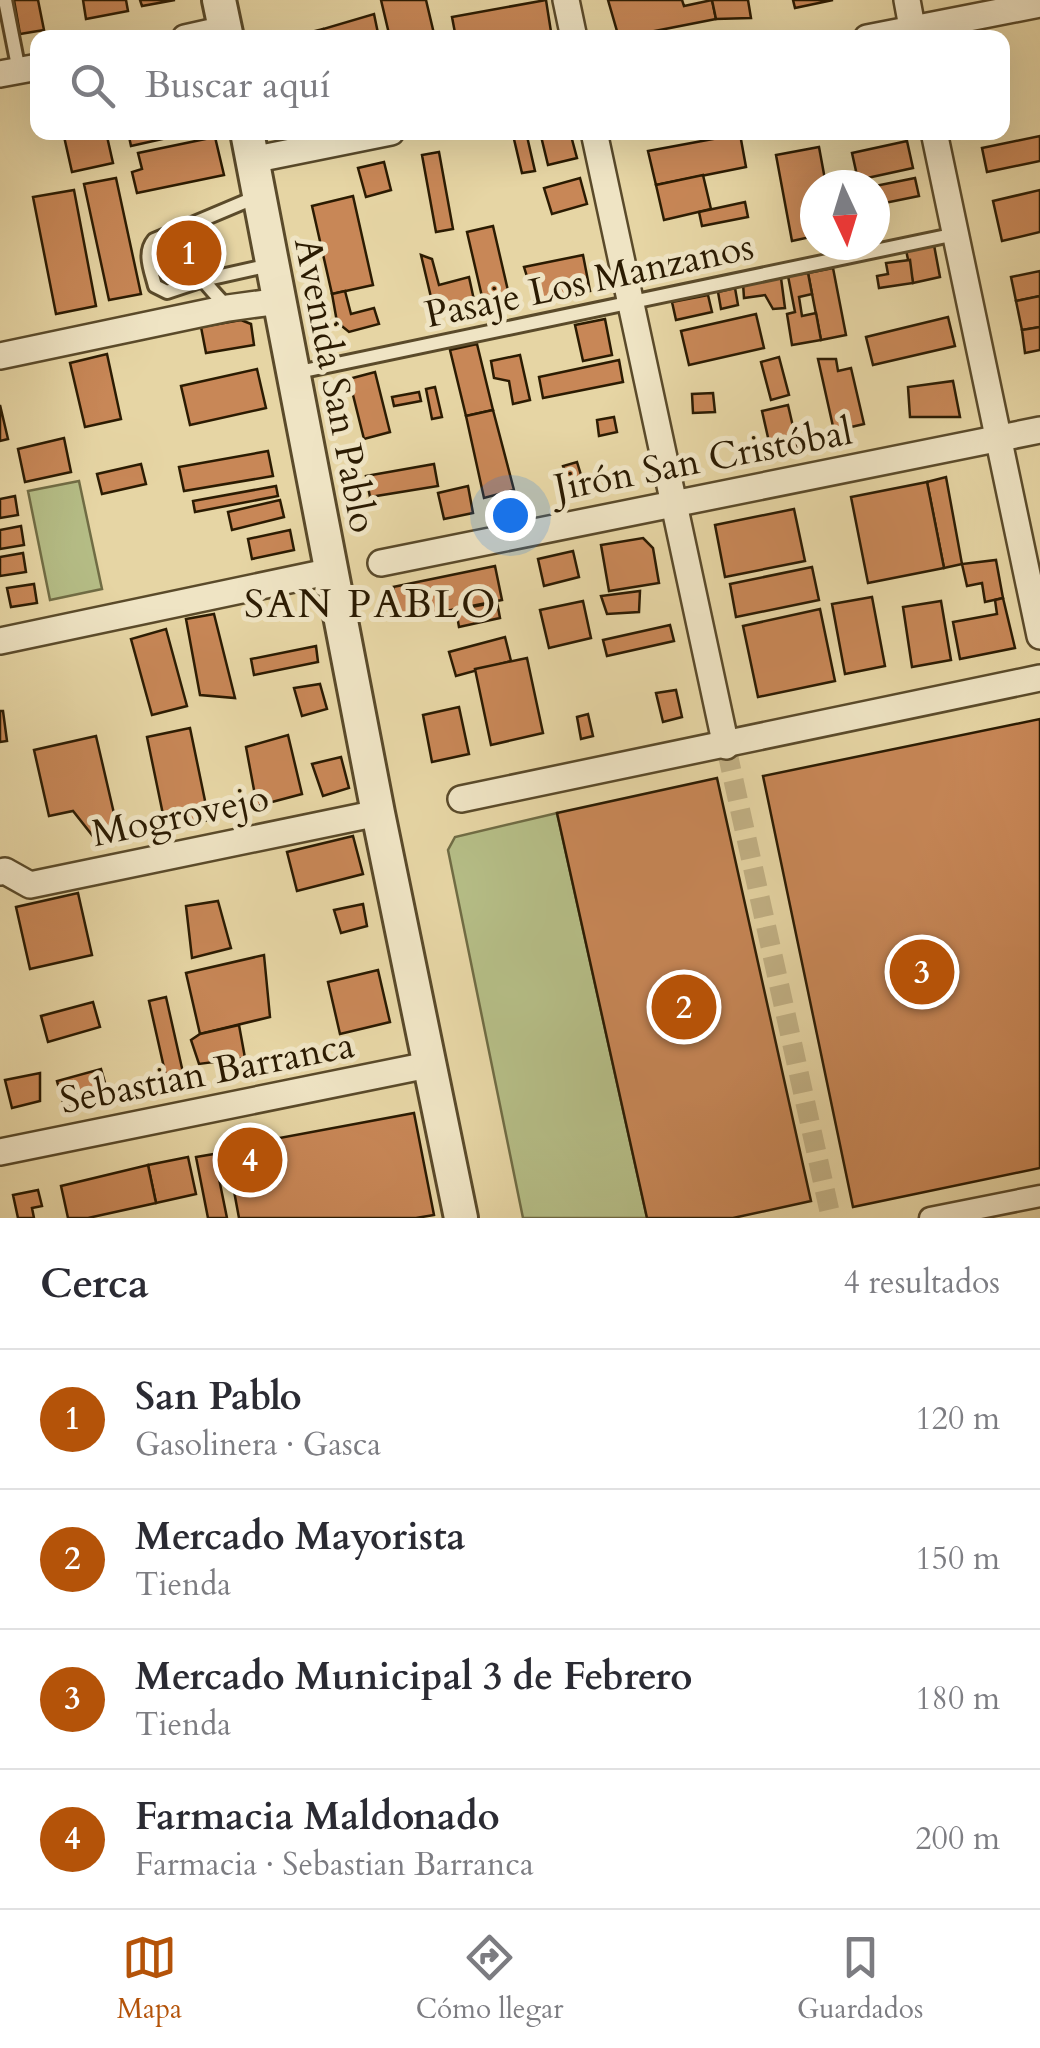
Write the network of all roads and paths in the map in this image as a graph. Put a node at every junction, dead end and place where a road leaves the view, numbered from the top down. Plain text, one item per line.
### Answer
1 (5, 0) edge
2 (566, 0) edge
3 (906, 0) edge
4 (1040, 4) edge
5 (572, 30) edge
6 (913, 30) edge
7 (927, 30) edge
8 (19, 71) edge
9 (310, 140) edge
10 (596, 140) edge
11 (936, 140) edge
12 (250, 146) edge
13 (258, 196) junction
14 (190, 225) junction
15 (956, 234) junction
16 (271, 265) junction
17 (203, 280) junction
18 (280, 302) junction
19 (629, 302) junction
20 (228, 308) junction
21 (0, 356) edge
22 (294, 373) junction
23 (1040, 430) edge
24 (998, 438) junction
25 (672, 504) junction
26 (381, 563) dead end
27 (332, 571) junction
28 (1040, 636) edge
29 (0, 641) edge
30 (1040, 678) edge
31 (726, 748) junction
32 (461, 799) dead end
33 (378, 813) junction
34 (0, 872) edge
35 (428, 1065) junction
36 (0, 1152) edge
37 (1040, 1196) edge
38 (461, 1218) edge
39 (930, 1218) edge

1 - 8 lane
2 - 5 street
3 - 6 street
4 - 7 street
9 - 12 street
10 - 19 street
11 - 15 street
12 - 13 street, Avenida San Pablo
13 - 14 lane
13 - 16 street, Avenida San Pablo
14 - 17 lane
14 - 17 lane
15 - 19 lane, Pasaje Los Manzanos
15 - 24 street
16 - 17 lane
16 - 18 street, Avenida San Pablo
17 - 20 lane
18 - 20 street
18 - 22 street, Avenida San Pablo
19 - 22 lane, Pasaje Los Manzanos
19 - 25 street
20 - 21 street
22 - 27 street, Avenida San Pablo
23 - 24 street, Jirón San Cristóbal
24 - 25 street, Jirón San Cristóbal
24 - 28 street
25 - 26 street, Jirón San Cristóbal
25 - 31 street
27 - 29 street
27 - 33 street, Avenida San Pablo
30 - 31 street
31 - 32 street
33 - 34 street, Mogrovejo
33 - 35 street, Avenida San Pablo
35 - 36 street, Sebastian Barranca
35 - 38 street, Avenida San Pablo
37 - 39 street

